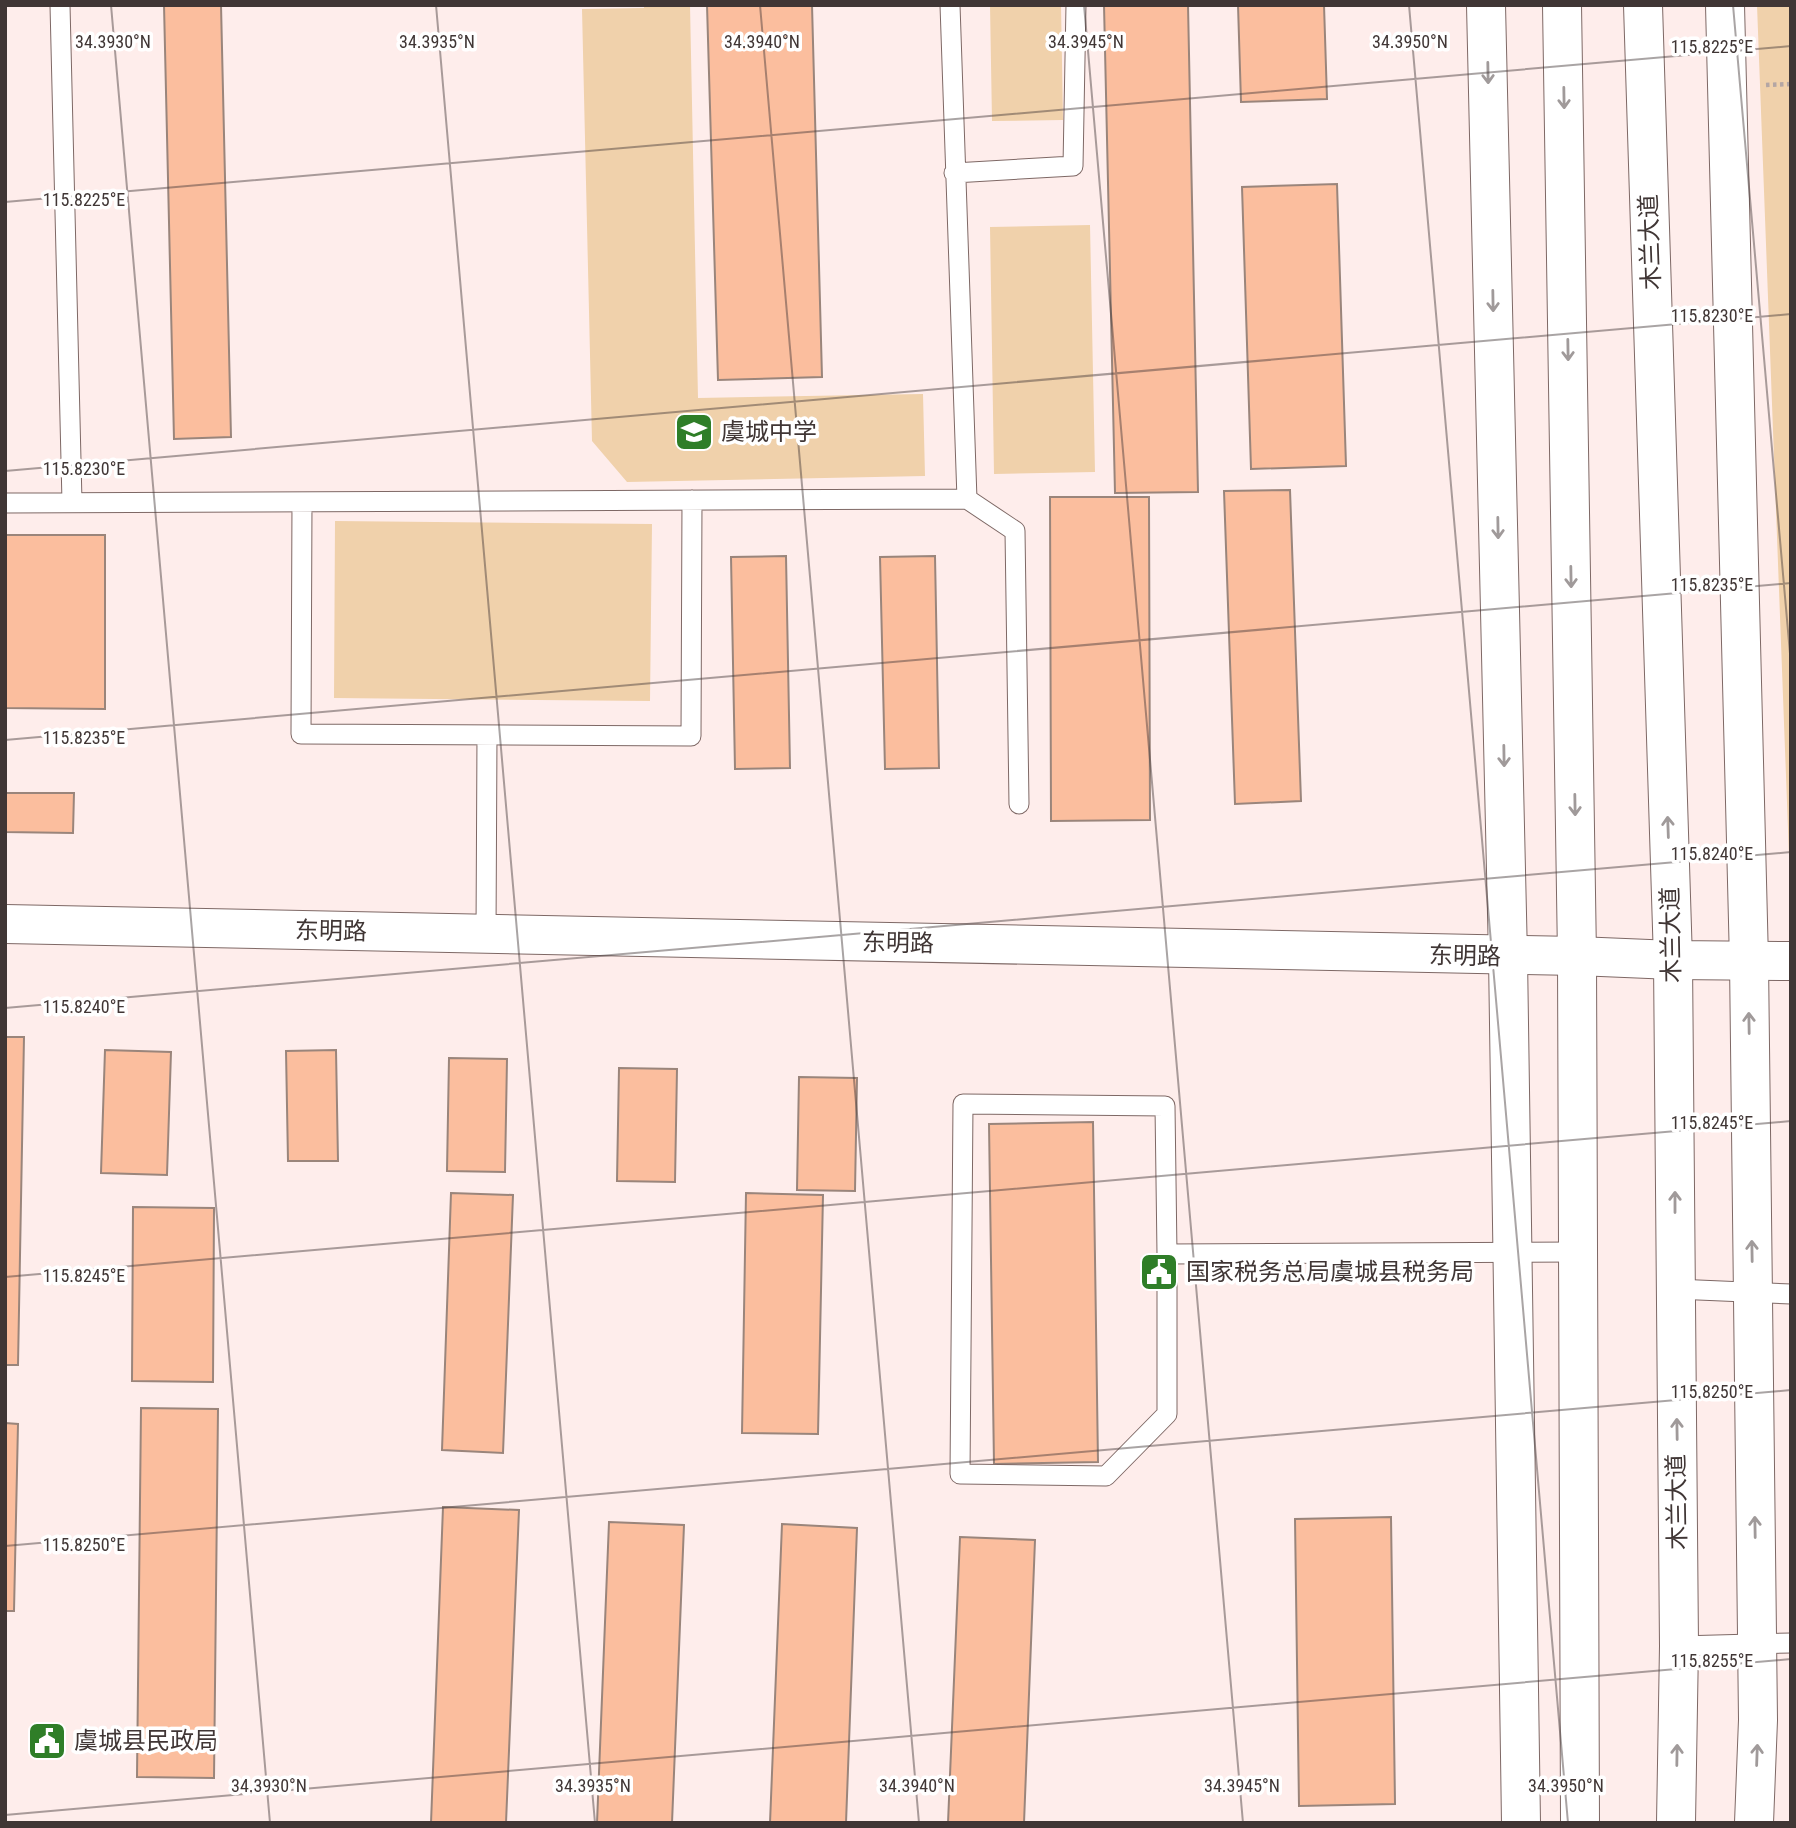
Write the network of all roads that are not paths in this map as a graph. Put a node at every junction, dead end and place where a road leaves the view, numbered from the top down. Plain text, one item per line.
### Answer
1 (60, 5) edge
2 (950, 5) edge
3 (1076, 5) edge
4 (1486, 5) edge
5 (1562, 5) edge
6 (1643, 5) edge
7 (1725, 5) edge
8 (954, 173) junction
9 (967, 499) junction
10 (692, 500) junction
11 (72, 502) junction
12 (302, 502) junction
13 (5, 503) edge
14 (486, 735) junction
15 (1019, 804) dead end
16 (5, 924) edge
17 (486, 935) junction
18 (1577, 956) junction
19 (1508, 957) junction
20 (1673, 960) junction
21 (1749, 961) junction
22 (1791, 961) edge
23 (1513, 1252) junction
24 (1578, 1252) junction
25 (1167, 1254) junction
26 (1675, 1289) junction
27 (1752, 1294) junction
28 (1791, 1294) edge
29 (1774, 1643) edge
30 (1679, 1646) junction
31 (1521, 1823) edge
32 (1580, 1823) edge
33 (1676, 1823) edge
34 (1755, 1823) edge

1 - 11 lane
2 - 8 lane
3 - 8 lane
4 -> 19 main road
5 -> 18 main road
20 -> 6 main road, 木兰大道
7 - 21 main road
8 - 9 lane
9 - 10 lane
9 - 15 lane
10 - 12 lane
10 - 14 lane
11 - 12 lane
11 - 13 lane
12 - 14 lane
14 - 17 lane
16 - 17 main road, 东明路
17 - 19 main road, 东明路
18 - 19 main road, 东明路
18 - 20 main road, 东明路
18 - 24 main road
19 - 23 main road
20 - 21 main road, 东明路
26 -> 20 main road, 木兰大道
21 - 22 main road, 东明路
27 -> 21 main road
23 - 24 lane
23 - 25 lane
23 - 31 main road
24 - 32 main road
25 - 25 lane
26 - 27 lane
30 -> 26 main road, 木兰大道
27 - 28 lane
29 -> 27 main road
29 - 30 lane
34 -> 29 main road
33 -> 30 main road, 木兰大道

